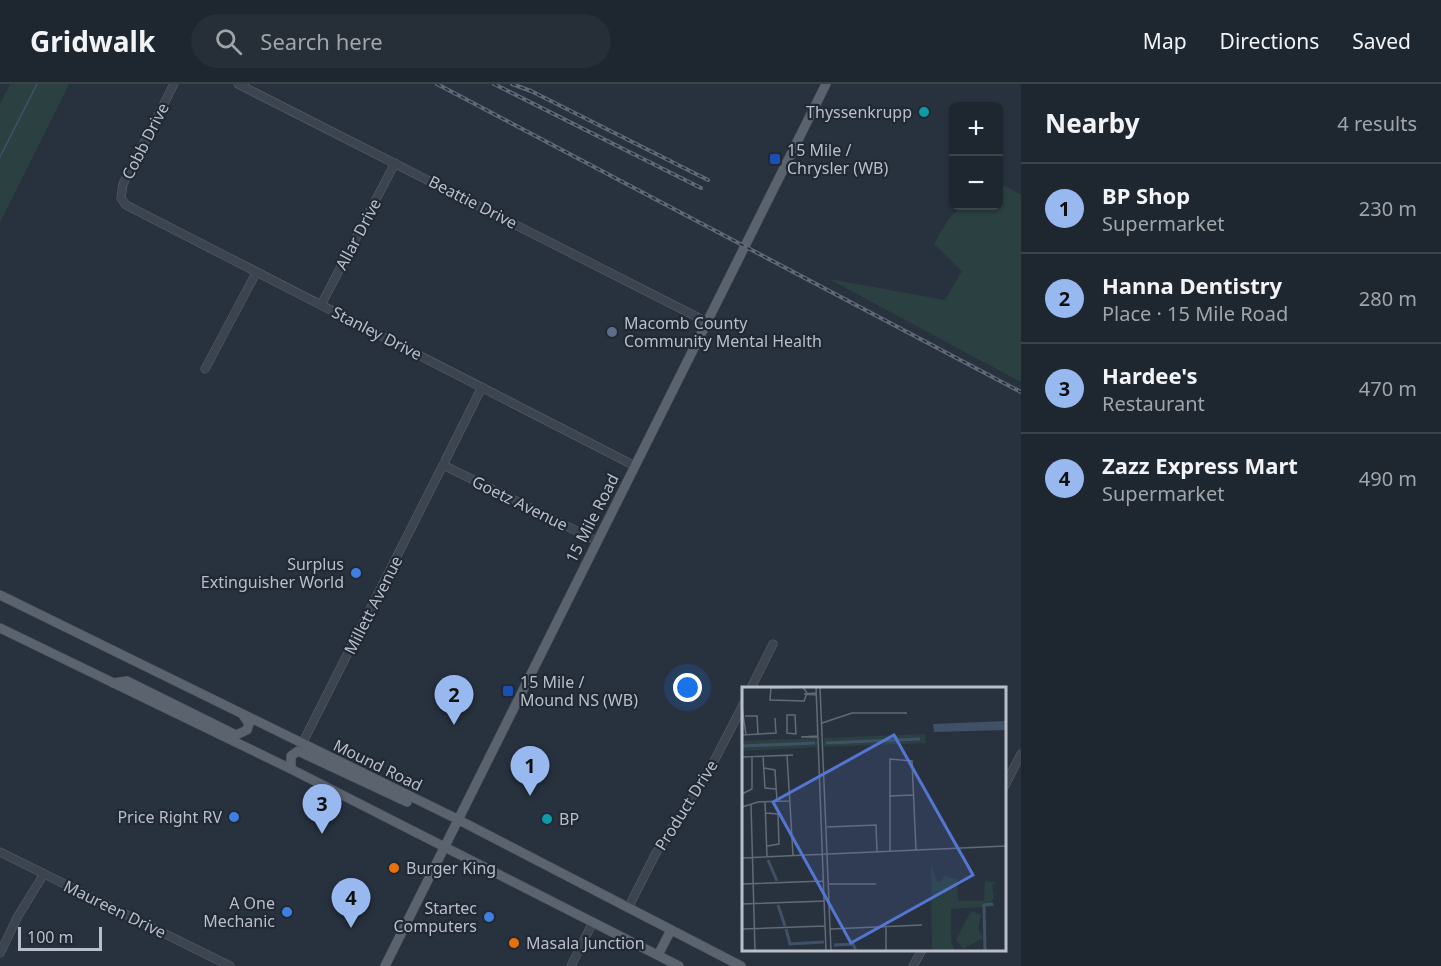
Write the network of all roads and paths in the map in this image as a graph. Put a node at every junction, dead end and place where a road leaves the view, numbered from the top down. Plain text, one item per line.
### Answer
1 (174, 84) edge
2 (238, 84) edge
3 (826, 84) edge
4 (394, 163) junction
5 (121, 198) joint
6 (256, 273) junction
7 (321, 305) junction
8 (707, 322) junction
9 (205, 369) dead end
10 (482, 387) junction
11 (444, 463) junction
12 (635, 466) junction
13 (597, 541) junction
14 (0, 595) edge
15 (0, 628) edge
16 (773, 644) dead end
17 (113, 683) junction
18 (752, 687) edge
19 (742, 707) edge
20 (243, 715) junction
21 (302, 744) junction
22 (1021, 754) edge
23 (291, 769) junction
24 (1006, 785) edge
25 (432, 808) junction
26 (457, 819) junction
27 (444, 847) junction
28 (0, 852) edge
29 (44, 874) junction
30 (628, 908) junction
31 (593, 922) junction
32 (671, 930) junction
33 (4, 936) edge
34 (921, 951) edge
35 (0, 953) edge
36 (658, 955) junction
37 (230, 966) edge
38 (384, 966) edge
39 (571, 966) edge
40 (679, 966) edge
41 (741, 966) edge
42 (913, 966) edge

1 - 5 street, Cobb Drive
2 - 4 street, Beattie Drive
3 - 8 main road, 15 Mile Road
4 - 7 street, Allar Drive
4 - 8 street, Beattie Drive
5 - 6 street, Stanley Drive
6 - 7 street, Stanley Drive
6 - 9 street
7 - 10 street, Stanley Drive
8 - 12 main road, 15 Mile Road
10 - 11 street, Millett Avenue
10 - 12 street, Stanley Drive
11 - 13 street, Goetz Avenue
11 - 21 street, Millett Avenue
12 - 13 main road, 15 Mile Road
13 - 26 main road, 15 Mile Road
14 - 20 main road, Mound Road
15 - 17 main road
16 - 18 street
17 - 20 main road
17 - 23 main road
19 - 30 street, Product Drive
20 - 21 main road, Mound Road
21 - 25 main road, Mound Road
22 - 24 street
23 - 25 main road
23 - 27 main road
25 - 26 main road, Mound Road
26 - 27 main road, 15 Mile Road
26 - 30 main road, Mound Road
27 - 31 main road
27 - 38 main road, 15 Mile Road
28 - 29 street, Maureen Drive
29 - 33 street
29 - 37 street, Maureen Drive
30 - 32 main road, Mound Road
31 - 36 main road
31 - 39 street
32 - 36 main road
32 - 41 main road, Mound Road
33 - 35 street
34 - 42 street
36 - 40 main road

